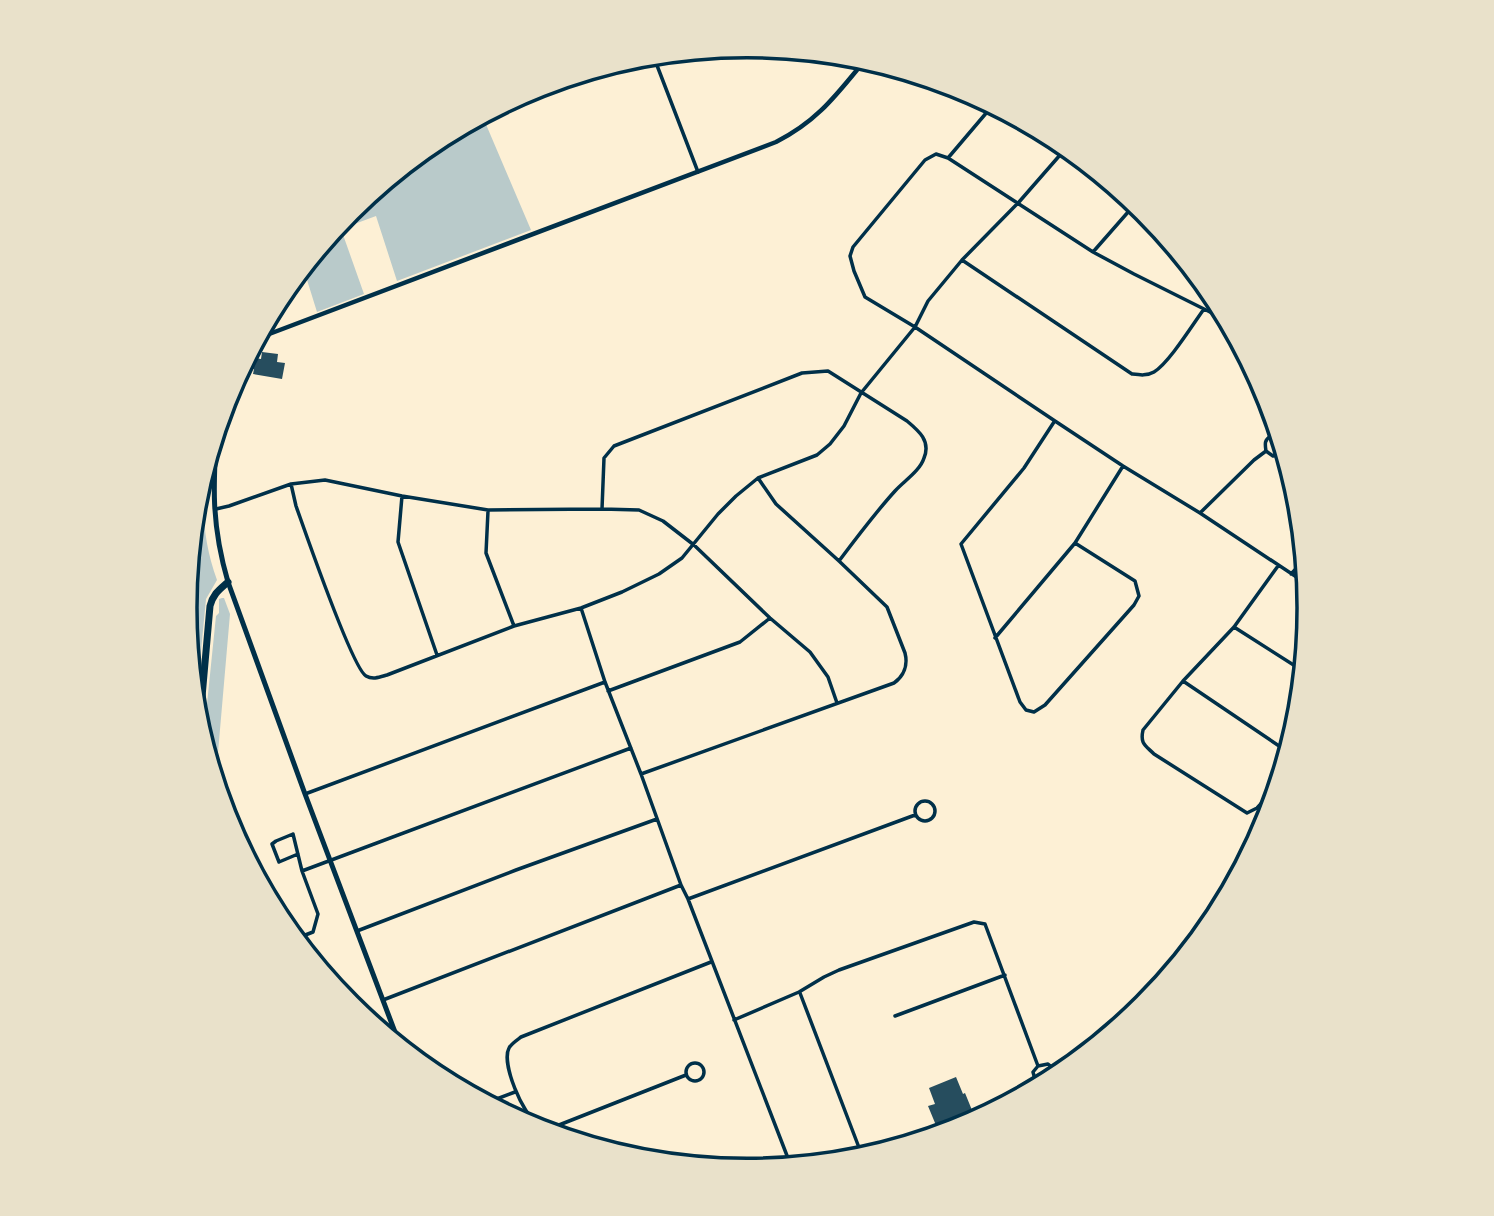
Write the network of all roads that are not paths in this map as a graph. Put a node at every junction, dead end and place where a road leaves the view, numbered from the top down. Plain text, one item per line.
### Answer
1 (657, 65) edge
2 (858, 69) edge
3 (987, 113) edge
4 (1060, 155) edge
5 (948, 158) junction
6 (698, 172) junction
7 (1019, 202) junction
8 (1128, 212) edge
9 (1093, 252) junction
10 (962, 260) junction
11 (1204, 309) junction
12 (1212, 313) edge
13 (915, 327) junction
14 (270, 333) edge
15 (861, 394) junction
16 (1055, 421) junction
17 (1270, 437) edge
18 (1266, 451) junction
19 (1276, 455) edge
20 (1123, 466) junction
21 (214, 470) edge
22 (758, 478) junction
23 (291, 484) junction
24 (402, 496) junction
25 (214, 509) junction
26 (602, 509) junction
27 (488, 510) junction
28 (1200, 513) junction
29 (1075, 542) junction
30 (694, 545) junction
31 (839, 561) junction
32 (1278, 566) junction
33 (1296, 570) edge
34 (1292, 574) junction
35 (1296, 577) edge
36 (228, 582) junction
37 (581, 608) junction
38 (770, 618) junction
39 (514, 626) junction
40 (1234, 627) junction
41 (995, 638) junction
42 (437, 655) junction
43 (1294, 665) edge
44 (1183, 681) junction
45 (605, 682) junction
46 (203, 690) edge
47 (608, 691) junction
48 (837, 703) junction
49 (1280, 746) edge
50 (631, 748) junction
51 (641, 774) junction
52 (305, 794) junction
53 (1261, 804) edge
54 (915, 815) junction
55 (657, 819) junction
56 (298, 854) junction
57 (330, 861) junction
58 (302, 871) junction
59 (681, 885) junction
60 (688, 899) junction
61 (357, 931) junction
62 (304, 935) edge
63 (711, 962) junction
64 (1005, 975) junction
65 (799, 992) junction
66 (383, 1000) junction
67 (895, 1016) dead end
68 (734, 1020) junction
69 (394, 1031) edge
70 (1038, 1066) junction
71 (1052, 1067) edge
72 (686, 1075) junction
73 (1034, 1077) edge
74 (515, 1092) junction
75 (498, 1099) edge
76 (526, 1112) edge
77 (559, 1125) edge
78 (859, 1147) edge
79 (787, 1157) edge

1 - 6 street
2 - 6 street
3 - 5 street
4 - 7 street
5 - 7 street
5 - 13 street
6 - 14 street
7 - 9 street
7 - 10 street
8 - 9 street
9 - 11 street
10 - 11 street
10 - 13 street
11 - 12 street
13 - 15 street
13 - 16 street
15 - 22 street
15 - 26 street
15 - 31 street
16 - 20 street
16 - 41 street
17 - 18 street
18 - 19 street
18 - 28 street
20 - 28 street
20 - 29 street
21 - 25 main road
22 - 30 street
22 - 31 street
23 - 24 street
23 - 25 street
23 - 42 street
24 - 27 street
24 - 42 street
25 - 36 main road
26 - 27 street
26 - 30 street
27 - 39 street
28 - 32 street
29 - 41 street
29 - 41 street
30 - 37 street
30 - 38 street
31 - 48 street
32 - 34 street
32 - 40 street
33 - 34 street
34 - 35 street
36 - 46 highway
36 - 52 main road
37 - 39 street
37 - 45 street
38 - 47 street
38 - 48 street
39 - 42 street
40 - 43 street
40 - 44 street
44 - 49 street
44 - 53 street
45 - 47 street
45 - 52 street
47 - 50 street
48 - 51 street
50 - 51 street
50 - 57 street
51 - 55 street
52 - 57 main road
54 - 54 street
54 - 60 street
55 - 59 street
55 - 61 street
56 - 56 street
56 - 58 street
57 - 58 street
57 - 61 main road
58 - 62 street
59 - 60 street
59 - 66 street
60 - 63 street
61 - 66 main road
63 - 68 street
63 - 74 street
64 - 65 street
64 - 67 street
64 - 70 street
65 - 68 street
65 - 78 street
66 - 69 main road
68 - 79 street
70 - 71 street
70 - 73 street
72 - 72 street
72 - 77 street
74 - 75 street
74 - 76 street

